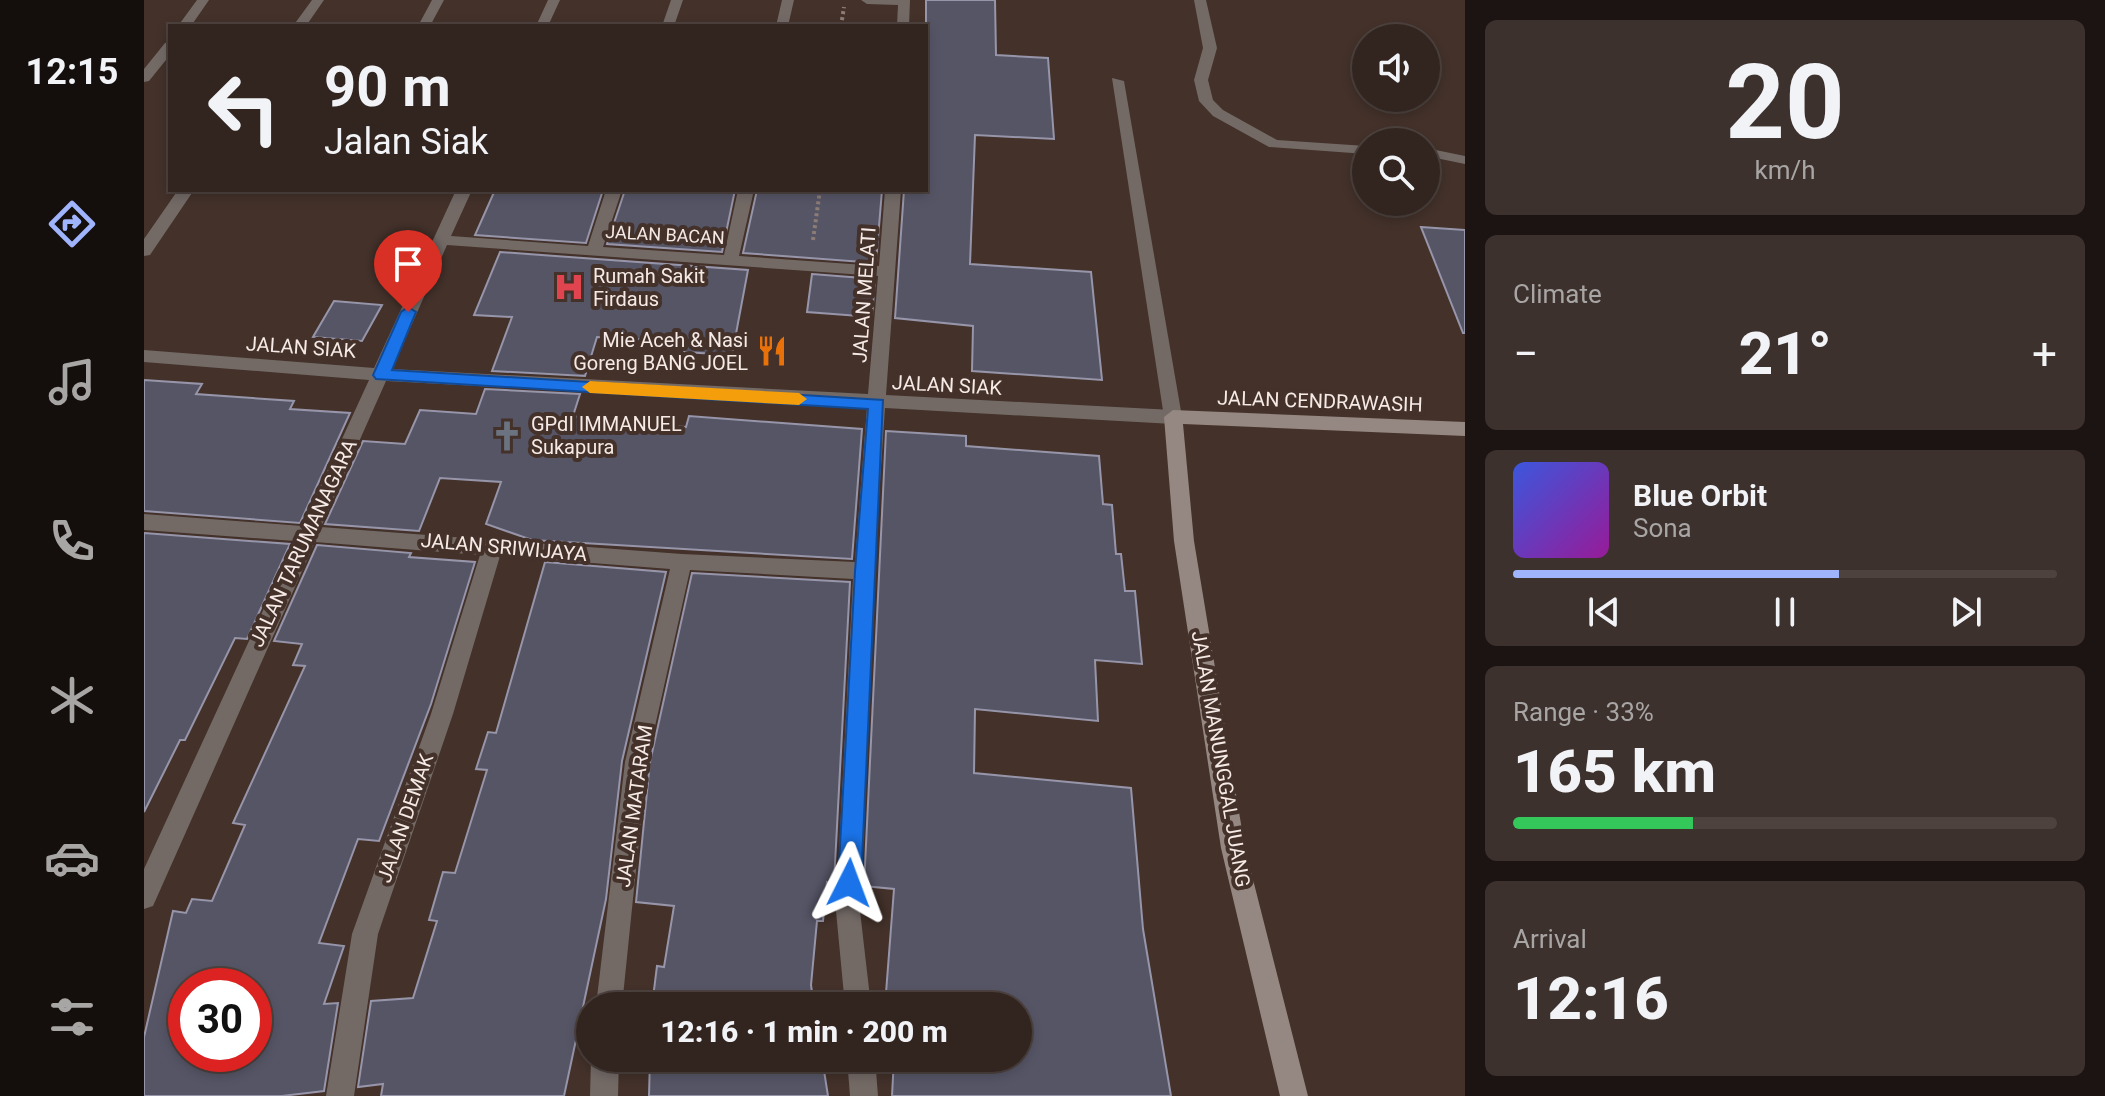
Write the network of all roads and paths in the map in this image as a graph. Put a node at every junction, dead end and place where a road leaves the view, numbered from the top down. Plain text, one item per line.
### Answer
1 (203, 0) edge
2 (318, 0) edge
3 (438, 0) edge
4 (554, 0) edge
5 (677, 0) edge
6 (788, 0) edge
7 (845, 0) edge
8 (867, 0) edge
9 (904, 0) edge
10 (1200, 0) edge
11 (185, 24) edge
12 (300, 24) edge
13 (425, 24) edge
14 (543, 24) edge
15 (669, 24) edge
16 (782, 24) edge
17 (841, 24) edge
18 (903, 24) edge
19 (168, 48) edge
20 (144, 78) edge
21 (1117, 81) dead end
22 (1352, 149) edge
23 (1440, 152) edge
24 (1465, 160) edge
25 (184, 192) edge
26 (463, 192) edge
27 (613, 192) edge
28 (746, 192) edge
29 (820, 192) edge
30 (893, 192) edge
31 (152, 226) edge
32 (439, 240) junction
33 (144, 251) edge
34 (594, 251) junction
35 (731, 258) junction
36 (810, 265) junction
37 (889, 272) junction
38 (144, 356) edge
39 (381, 375) junction
40 (877, 404) junction
41 (1173, 417) junction
42 (1465, 429) edge
43 (144, 522) edge
44 (308, 532) junction
45 (493, 546) junction
46 (682, 562) junction
47 (864, 571) junction
48 (144, 897) edge
49 (611, 992) edge
50 (857, 992) edge
51 (605, 1072) edge
52 (862, 1072) edge
53 (340, 1096) edge
54 (604, 1096) edge
55 (864, 1096) edge
56 (1294, 1096) edge

1 - 11 street
2 - 12 street
3 - 13 street
4 - 14 street
5 - 15 street
6 - 16 street
7 - 17 path
8 - 9 street
9 - 18 street
10 - 22 street
19 - 20 street
21 - 41 street
23 - 24 street
25 - 31 street
26 - 32 street, JALAN TARUMANAGARA
27 - 34 street
28 - 35 street
29 - 36 path
30 - 37 street, JALAN MELATI
31 - 33 street
32 - 34 street, JALAN BACAN
32 - 39 street, JALAN TARUMANAGARA
34 - 35 street, JALAN BACAN
35 - 36 street, JALAN BACAN
36 - 37 street, JALAN BACAN
37 - 40 street, JALAN MELATI
38 - 39 street, JALAN SIAK
39 - 40 street, JALAN SIAK
39 - 44 street, JALAN TARUMANAGARA
40 - 41 street, JALAN SIAK
40 - 47 street, JALAN MELATI
41 - 42 street, JALAN CENDRAWASIH
41 - 56 street, JALAN MANUNGGAL JUANG
43 - 44 street, JALAN SRIWIJAYA
44 - 45 street, JALAN SRIWIJAYA
44 - 48 street, JALAN TARUMANAGARA
45 - 46 street, JALAN SRIWIJAYA
45 - 53 street, JALAN DEMAK
46 - 47 street, JALAN SRIWIJAYA
46 - 49 street, JALAN MATARAM
47 - 50 street, JALAN MELATI
51 - 54 street
52 - 55 street

